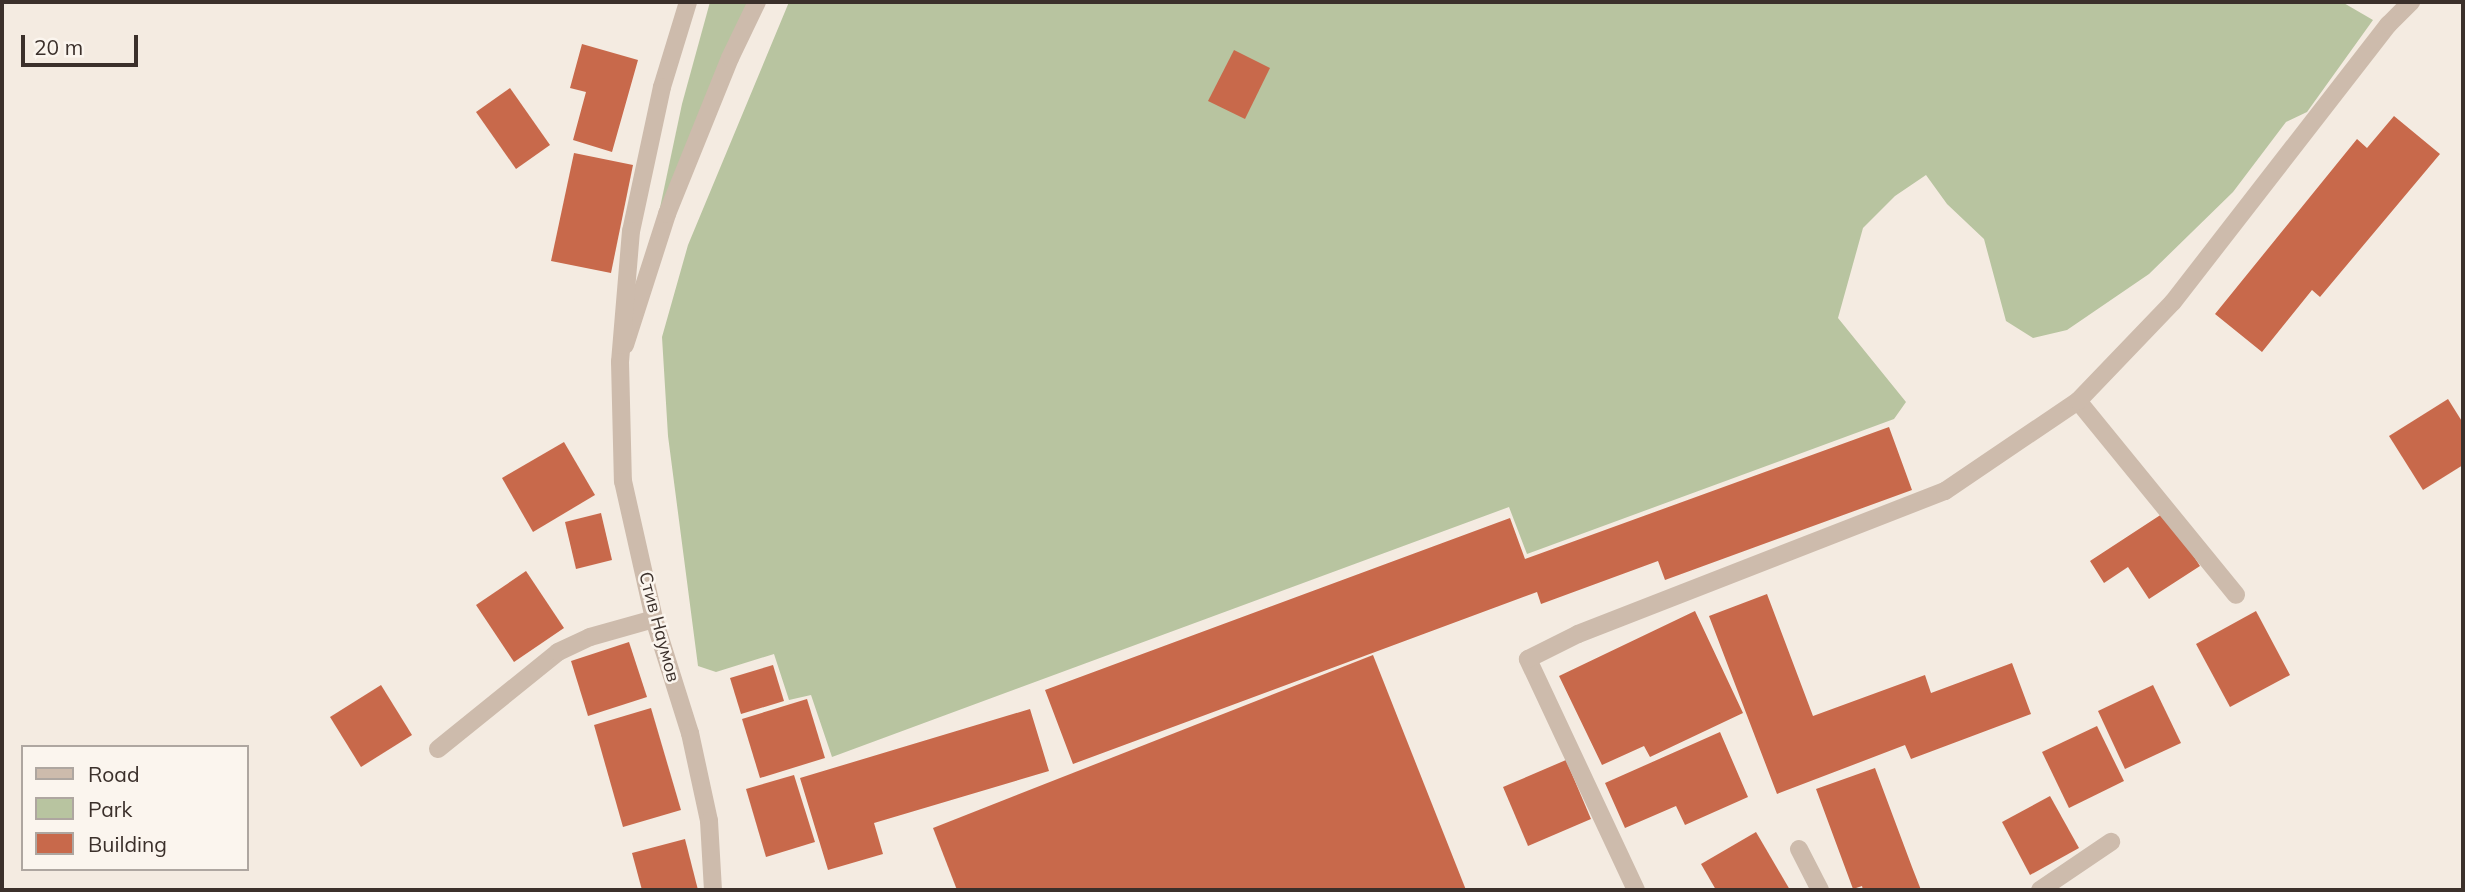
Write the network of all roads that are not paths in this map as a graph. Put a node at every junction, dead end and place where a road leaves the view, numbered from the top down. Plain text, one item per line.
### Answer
1 (688, 2) edge
2 (757, 2) edge
3 (2411, 2) edge
4 (620, 362) junction
5 (2078, 401) junction
6 (2236, 595) dead end
7 (654, 619) junction
8 (438, 749) dead end
9 (2111, 842) dead end
10 (1799, 849) dead end
11 (713, 890) edge
12 (1636, 890) edge
13 (1820, 890) edge
14 (2040, 890) edge

1 - 4 street, Стив Наумов
2 - 4 street, Стив Наумов
3 - 5 street
4 - 7 street, Стив Наумов
5 - 6 street
5 - 12 street
7 - 8 street
7 - 11 street, Стив Наумов
9 - 14 street
10 - 13 street

